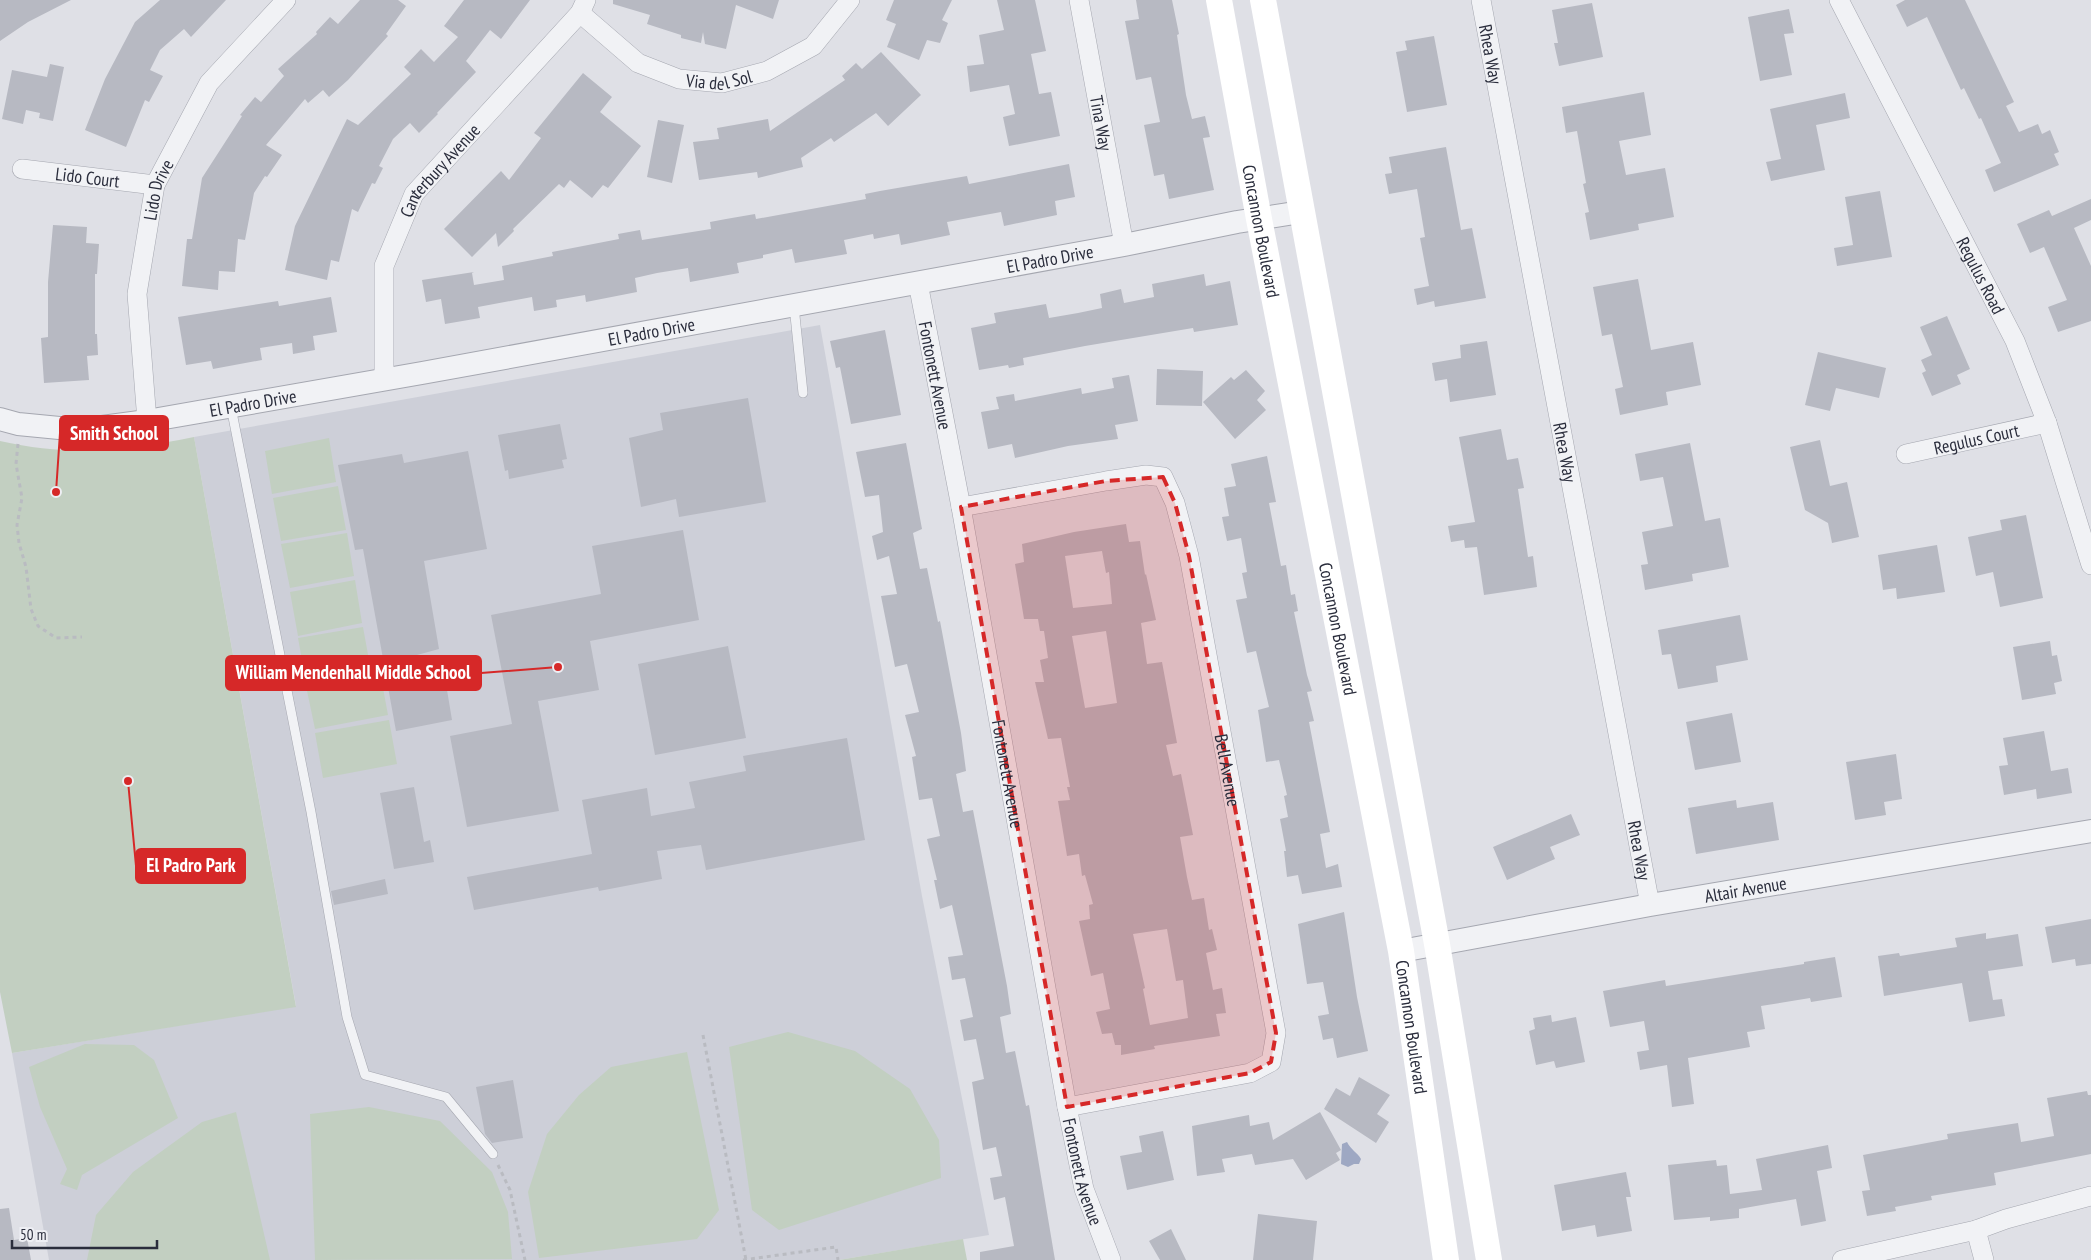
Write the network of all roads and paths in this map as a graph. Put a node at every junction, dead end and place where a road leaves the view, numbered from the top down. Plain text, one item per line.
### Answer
1 (286, 0) edge
2 (850, 0) edge
3 (1079, 0) edge
4 (1219, 0) edge
5 (1263, 0) edge
6 (1481, 0) edge
7 (1839, 0) edge
8 (583, 6) edge
9 (22, 169) dead end
10 (155, 184) junction
11 (1301, 212) junction
12 (1259, 219) junction
13 (1124, 245) junction
14 (918, 283) junction
15 (794, 306) junction
16 (384, 380) junction
17 (803, 393) dead end
18 (231, 407) junction
19 (0, 419) edge
20 (147, 421) junction
21 (2047, 423) junction
22 (18, 443) dead end
23 (1906, 454) dead end
24 (961, 507) junction
25 (2091, 565) edge
26 (82, 638) dead end
27 (2091, 831) edge
28 (1650, 905) junction
29 (1437, 944) junction
30 (1401, 952) junction
31 (703, 1035) dead end
32 (1067, 1107) junction
33 (493, 1154) joint
34 (2091, 1196) edge
35 (1976, 1230) junction
36 (525, 1260) edge
37 (744, 1260) edge
38 (838, 1260) edge
39 (1111, 1260) edge
40 (1446, 1260) edge
41 (1489, 1260) edge
42 (1842, 1260) edge
43 (1984, 1260) edge

1 - 10 street, Lido Drive
2 - 8 street, Via del Sol
3 - 13 street, Tina Way
4 - 12 main road, Concannon Boulevard
5 - 11 main road, Concannon Boulevard
6 - 28 street, Rhea Way
7 - 21 street, Regulus Road
8 - 16 street, Canterbury Avenue
9 - 10 street, Lido Court
10 - 20 street, Lido Drive
11 - 12 street, El Padro Drive
11 - 29 main road, Concannon Boulevard
12 - 13 street, El Padro Drive
12 - 30 main road, Concannon Boulevard
13 - 14 street, El Padro Drive
14 - 15 street, El Padro Drive
14 - 24 street, Fontonett Avenue
15 - 16 street, El Padro Drive
15 - 17 lane
16 - 18 street, El Padro Drive
18 - 20 street, El Padro Drive
18 - 33 lane
19 - 20 street, El Padro Drive
21 - 23 street, Regulus Court
21 - 25 street, Regulus Road
22 - 26 path
24 - 32 street, Fontonett Avenue
24 - 32 street, Bell Avenue
27 - 28 street, Altair Avenue
28 - 29 street, Altair Avenue
29 - 30 street, Altair Avenue
29 - 41 main road, Concannon Boulevard
30 - 40 main road, Concannon Boulevard
31 - 37 path
32 - 39 street, Fontonett Avenue
33 - 36 path
34 - 35 street
35 - 42 street
35 - 43 street
37 - 38 path

